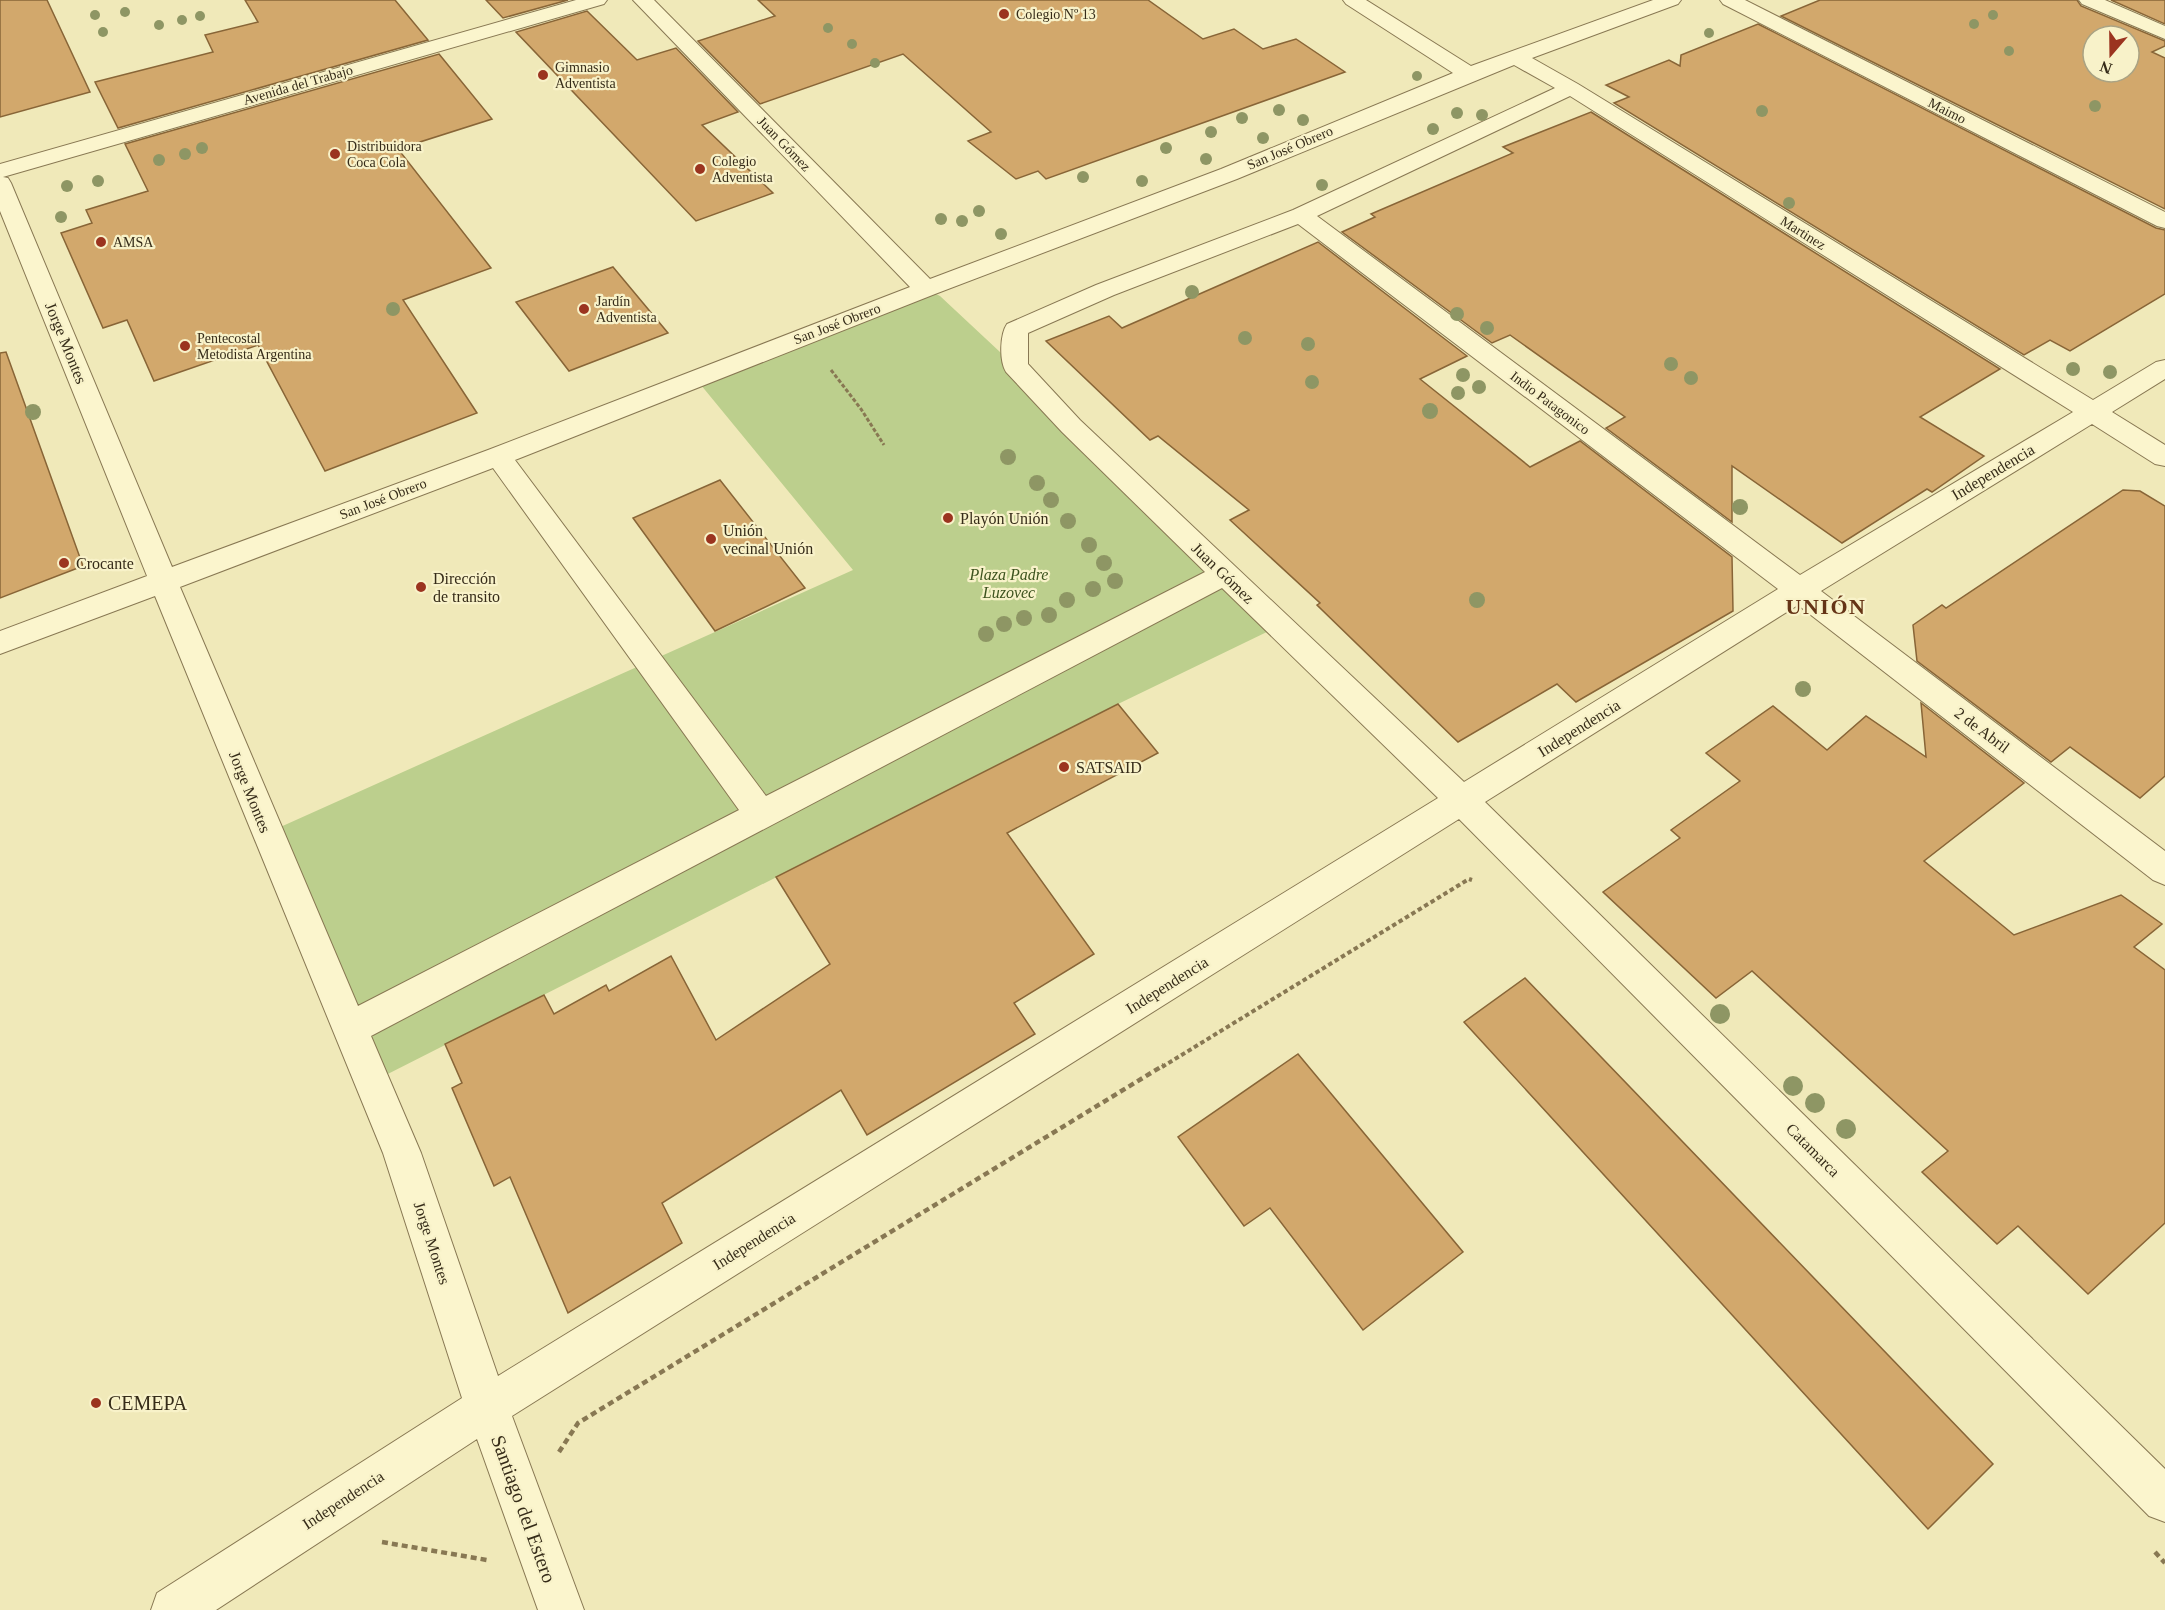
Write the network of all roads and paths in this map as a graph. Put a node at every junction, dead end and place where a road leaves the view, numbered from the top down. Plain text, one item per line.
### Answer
1 (597, 0) edge
2 (642, 0) edge
3 (1353, 0) edge
4 (1671, 0) edge
5 (1730, 0) edge
6 (2089, 0) edge
7 (2165, 33) edge
8 (1515, 57) junction
9 (1469, 74) junction
10 (1570, 88) junction
11 (0, 171) edge
12 (0, 183) edge
13 (1301, 215) junction
14 (2165, 221) edge
15 (926, 289) junction
16 (805, 336) junction
17 (2165, 368) edge
18 (2091, 412) junction
19 (884, 445) dead end
20 (498, 456) junction
21 (2165, 457) edge
22 (1225, 574) junction
23 (165, 582) junction
24 (1799, 590) junction
25 (0, 643) edge
26 (1461, 801) junction
27 (760, 814) junction
28 (2165, 870) edge
29 (1479, 883) dead end
30 (349, 1029) junction
31 (487, 1407) junction
32 (554, 1459) dead end
33 (2165, 1500) edge
34 (376, 1541) dead end
35 (2148, 1546) dead end
36 (489, 1561) dead end
37 (2165, 1563) edge
38 (174, 1610) edge
39 (561, 1610) edge

1 - 11 street, Avenida del Trabajo
2 - 15 street, Juan Gómez
3 - 9 street
4 - 8 street, San José Obrero
5 - 14 street, Maimo
6 - 7 street
8 - 9 street, San José Obrero
8 - 10 street, Martinez
9 - 15 street, San José Obrero
10 - 13 street
10 - 18 street, Martinez
12 - 23 street, Jorge Montes
13 - 22 street, Juan Gómez
13 - 24 street, Indio Patagonico
15 - 16 street, San José Obrero
16 - 19 path
16 - 20 street, San José Obrero
17 - 18 street, Independencia
18 - 21 street, Martinez
18 - 24 street, Independencia
20 - 23 street, San José Obrero
20 - 27 street
22 - 26 street, Juan Gómez
22 - 27 street
23 - 25 street, San José Obrero
23 - 30 street, Jorge Montes
24 - 26 street, Independencia
24 - 28 street, 2 de Abril
26 - 31 street, Independencia
26 - 33 street, Catamarca
27 - 30 street
29 - 32 path
30 - 31 street, Jorge Montes
31 - 38 street, Independencia
31 - 39 street, Santiago del Estero
34 - 36 path
35 - 37 path

